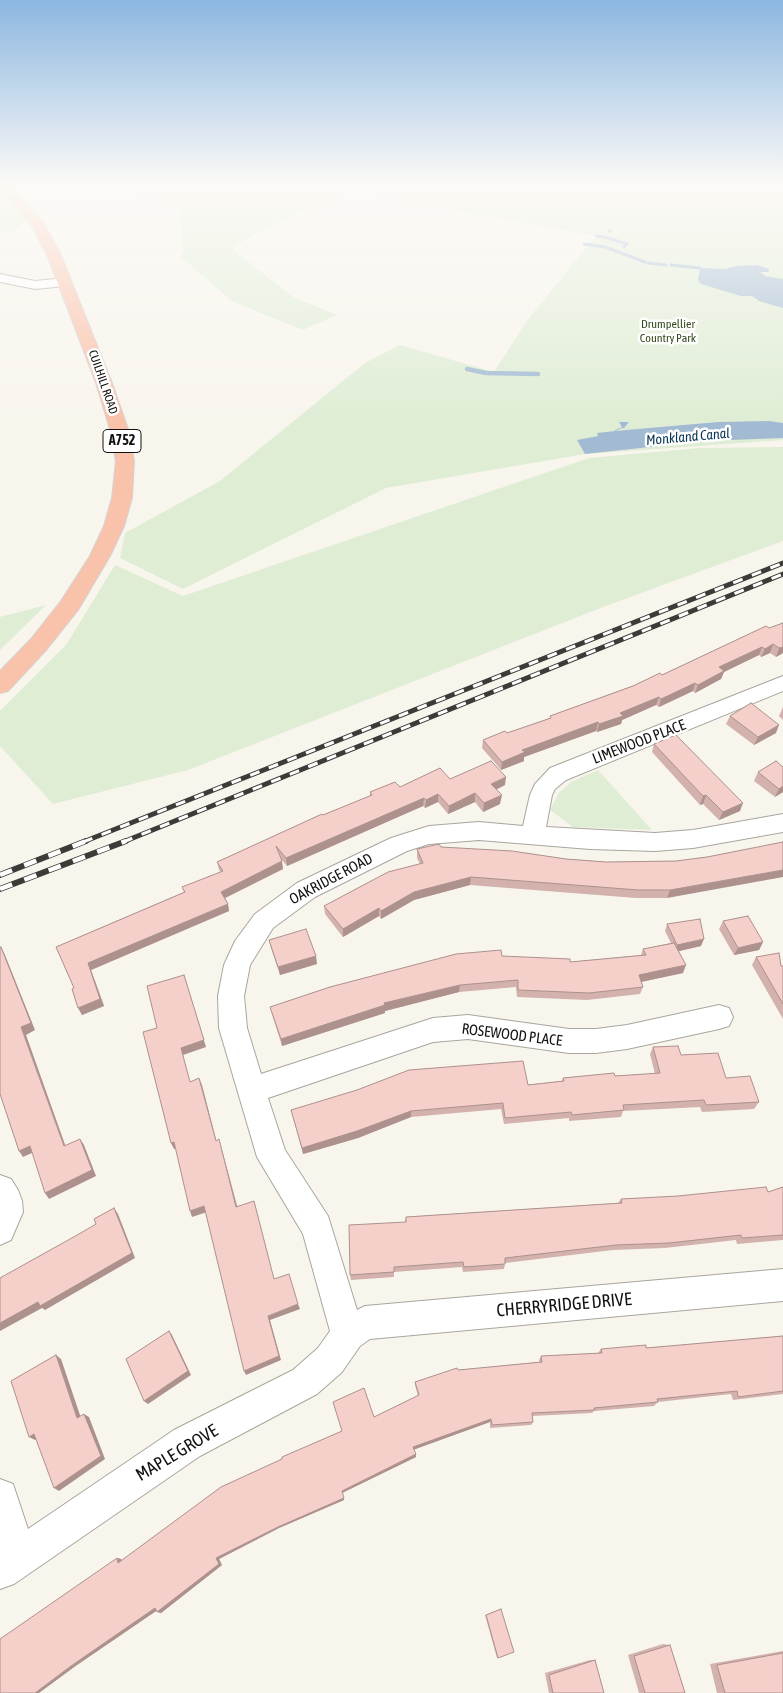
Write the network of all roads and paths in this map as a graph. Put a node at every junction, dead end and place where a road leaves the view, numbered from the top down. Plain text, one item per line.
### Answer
1 (57, 262) edge
2 (0, 278) edge
3 (65, 282) junction
4 (783, 683) edge
5 (0, 685) edge
6 (783, 823) edge
7 (533, 835) junction
8 (719, 1017) dead end
9 (252, 1090) junction
10 (0, 1190) edge
11 (0, 1229) edge
12 (783, 1285) edge
13 (348, 1334) junction
14 (0, 1497) edge
15 (9, 1563) edge

1 - 3 main road, CUILHILL ROAD / A752
2 - 3 street
3 - 5 main road, CUILHILL ROAD / A752
4 - 7 street, LIMEWOOD PLACE
6 - 7 street, OAKRIDGE ROAD
7 - 9 street, OAKRIDGE ROAD
8 - 9 street, ROSEWOOD PLACE
9 - 13 street, OAKRIDGE ROAD
10 - 11 street
12 - 13 street, CHERRYRIDGE DRIVE
13 - 15 street, MAPLE GROVE
14 - 15 street

